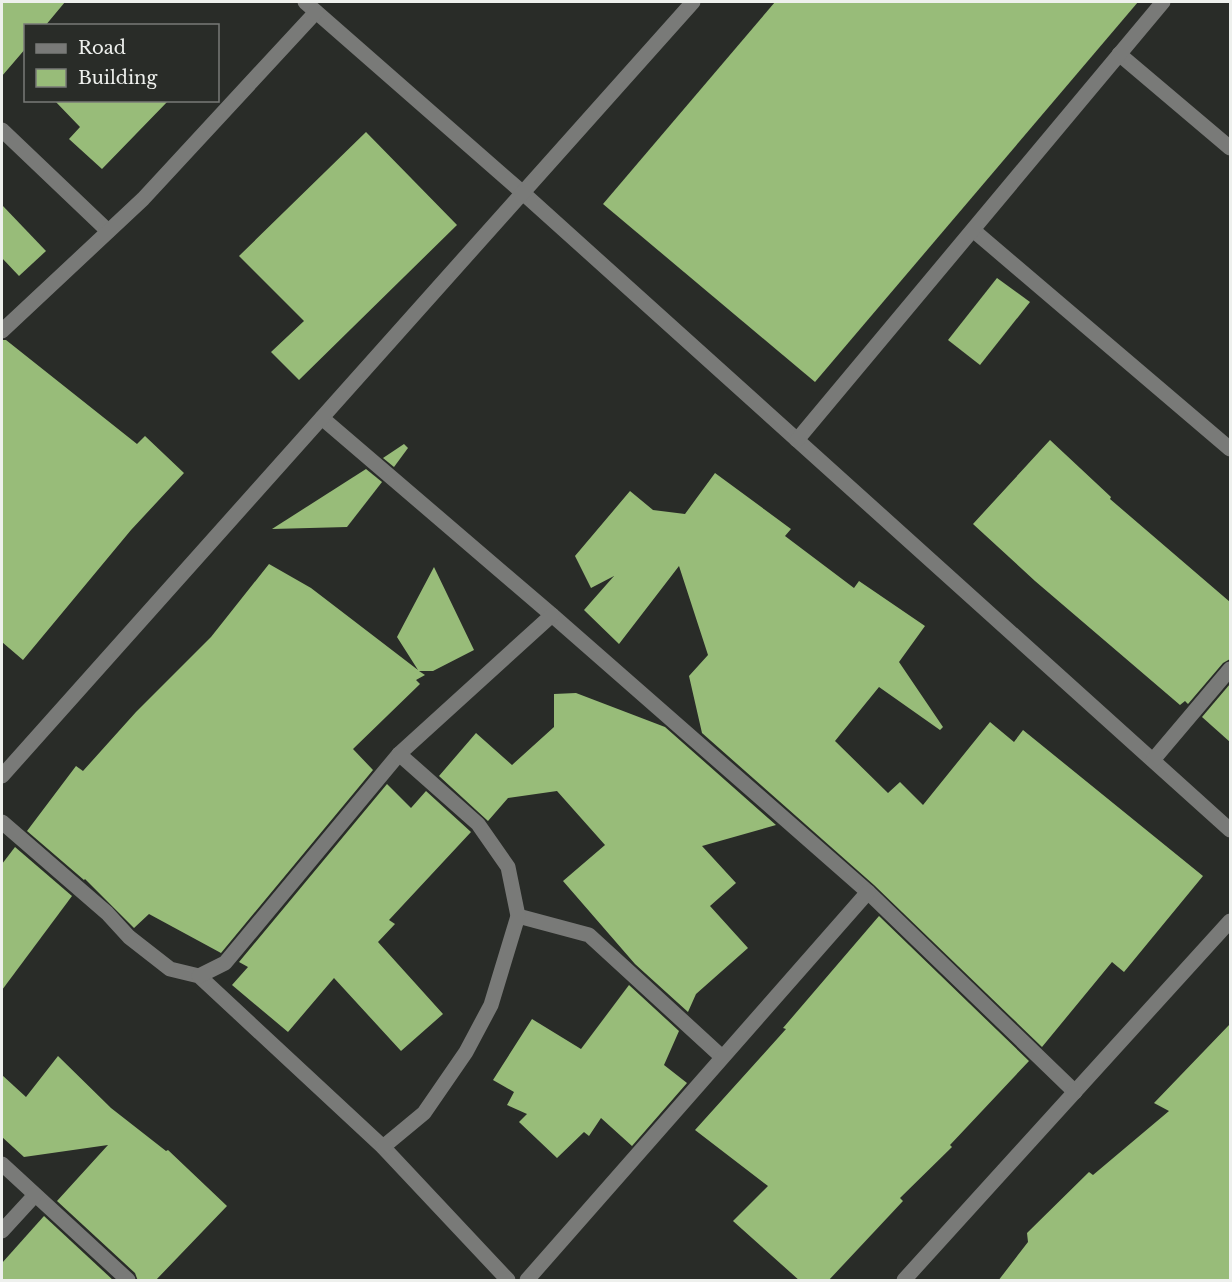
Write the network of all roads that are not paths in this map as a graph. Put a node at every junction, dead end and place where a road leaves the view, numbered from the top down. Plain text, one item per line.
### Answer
1 (693, 2) edge
2 (1163, 2) edge
3 (311, 7) edge
4 (1119, 54) junction
5 (2, 130) edge
6 (1230, 148) edge
7 (524, 193) junction
8 (973, 230) junction
9 (108, 231) junction
10 (2, 331) edge
11 (322, 418) junction
12 (797, 440) junction
13 (1230, 448) edge
14 (552, 615) junction
15 (1230, 669) edge
16 (399, 754) junction
17 (1153, 760) junction
18 (2, 776) edge
19 (2, 822) edge
20 (1230, 830) edge
21 (868, 892) junction
22 (518, 916) junction
23 (1230, 921) edge
24 (198, 976) junction
25 (723, 1057) junction
26 (1075, 1092) junction
27 (383, 1147) junction
28 (2, 1164) edge
29 (35, 1195) junction
30 (2, 1231) edge
31 (128, 1281) edge
32 (508, 1281) edge
33 (527, 1281) edge
34 (904, 1281) edge

1 - 7 street
2 - 4 street
3 - 7 street
3 - 9 street
4 - 6 street
4 - 8 street
5 - 9 street
7 - 11 street
7 - 12 street
8 - 12 street
8 - 13 street
9 - 10 street
11 - 14 street
11 - 18 street
12 - 17 street
14 - 16 street
14 - 21 street
15 - 17 street
16 - 22 street
16 - 24 street
17 - 20 street
19 - 24 street
21 - 25 street
21 - 26 street
22 - 25 street
22 - 27 street
23 - 26 street
24 - 27 street
25 - 33 street
26 - 34 street
27 - 32 street
28 - 29 street
29 - 30 street
29 - 31 street

